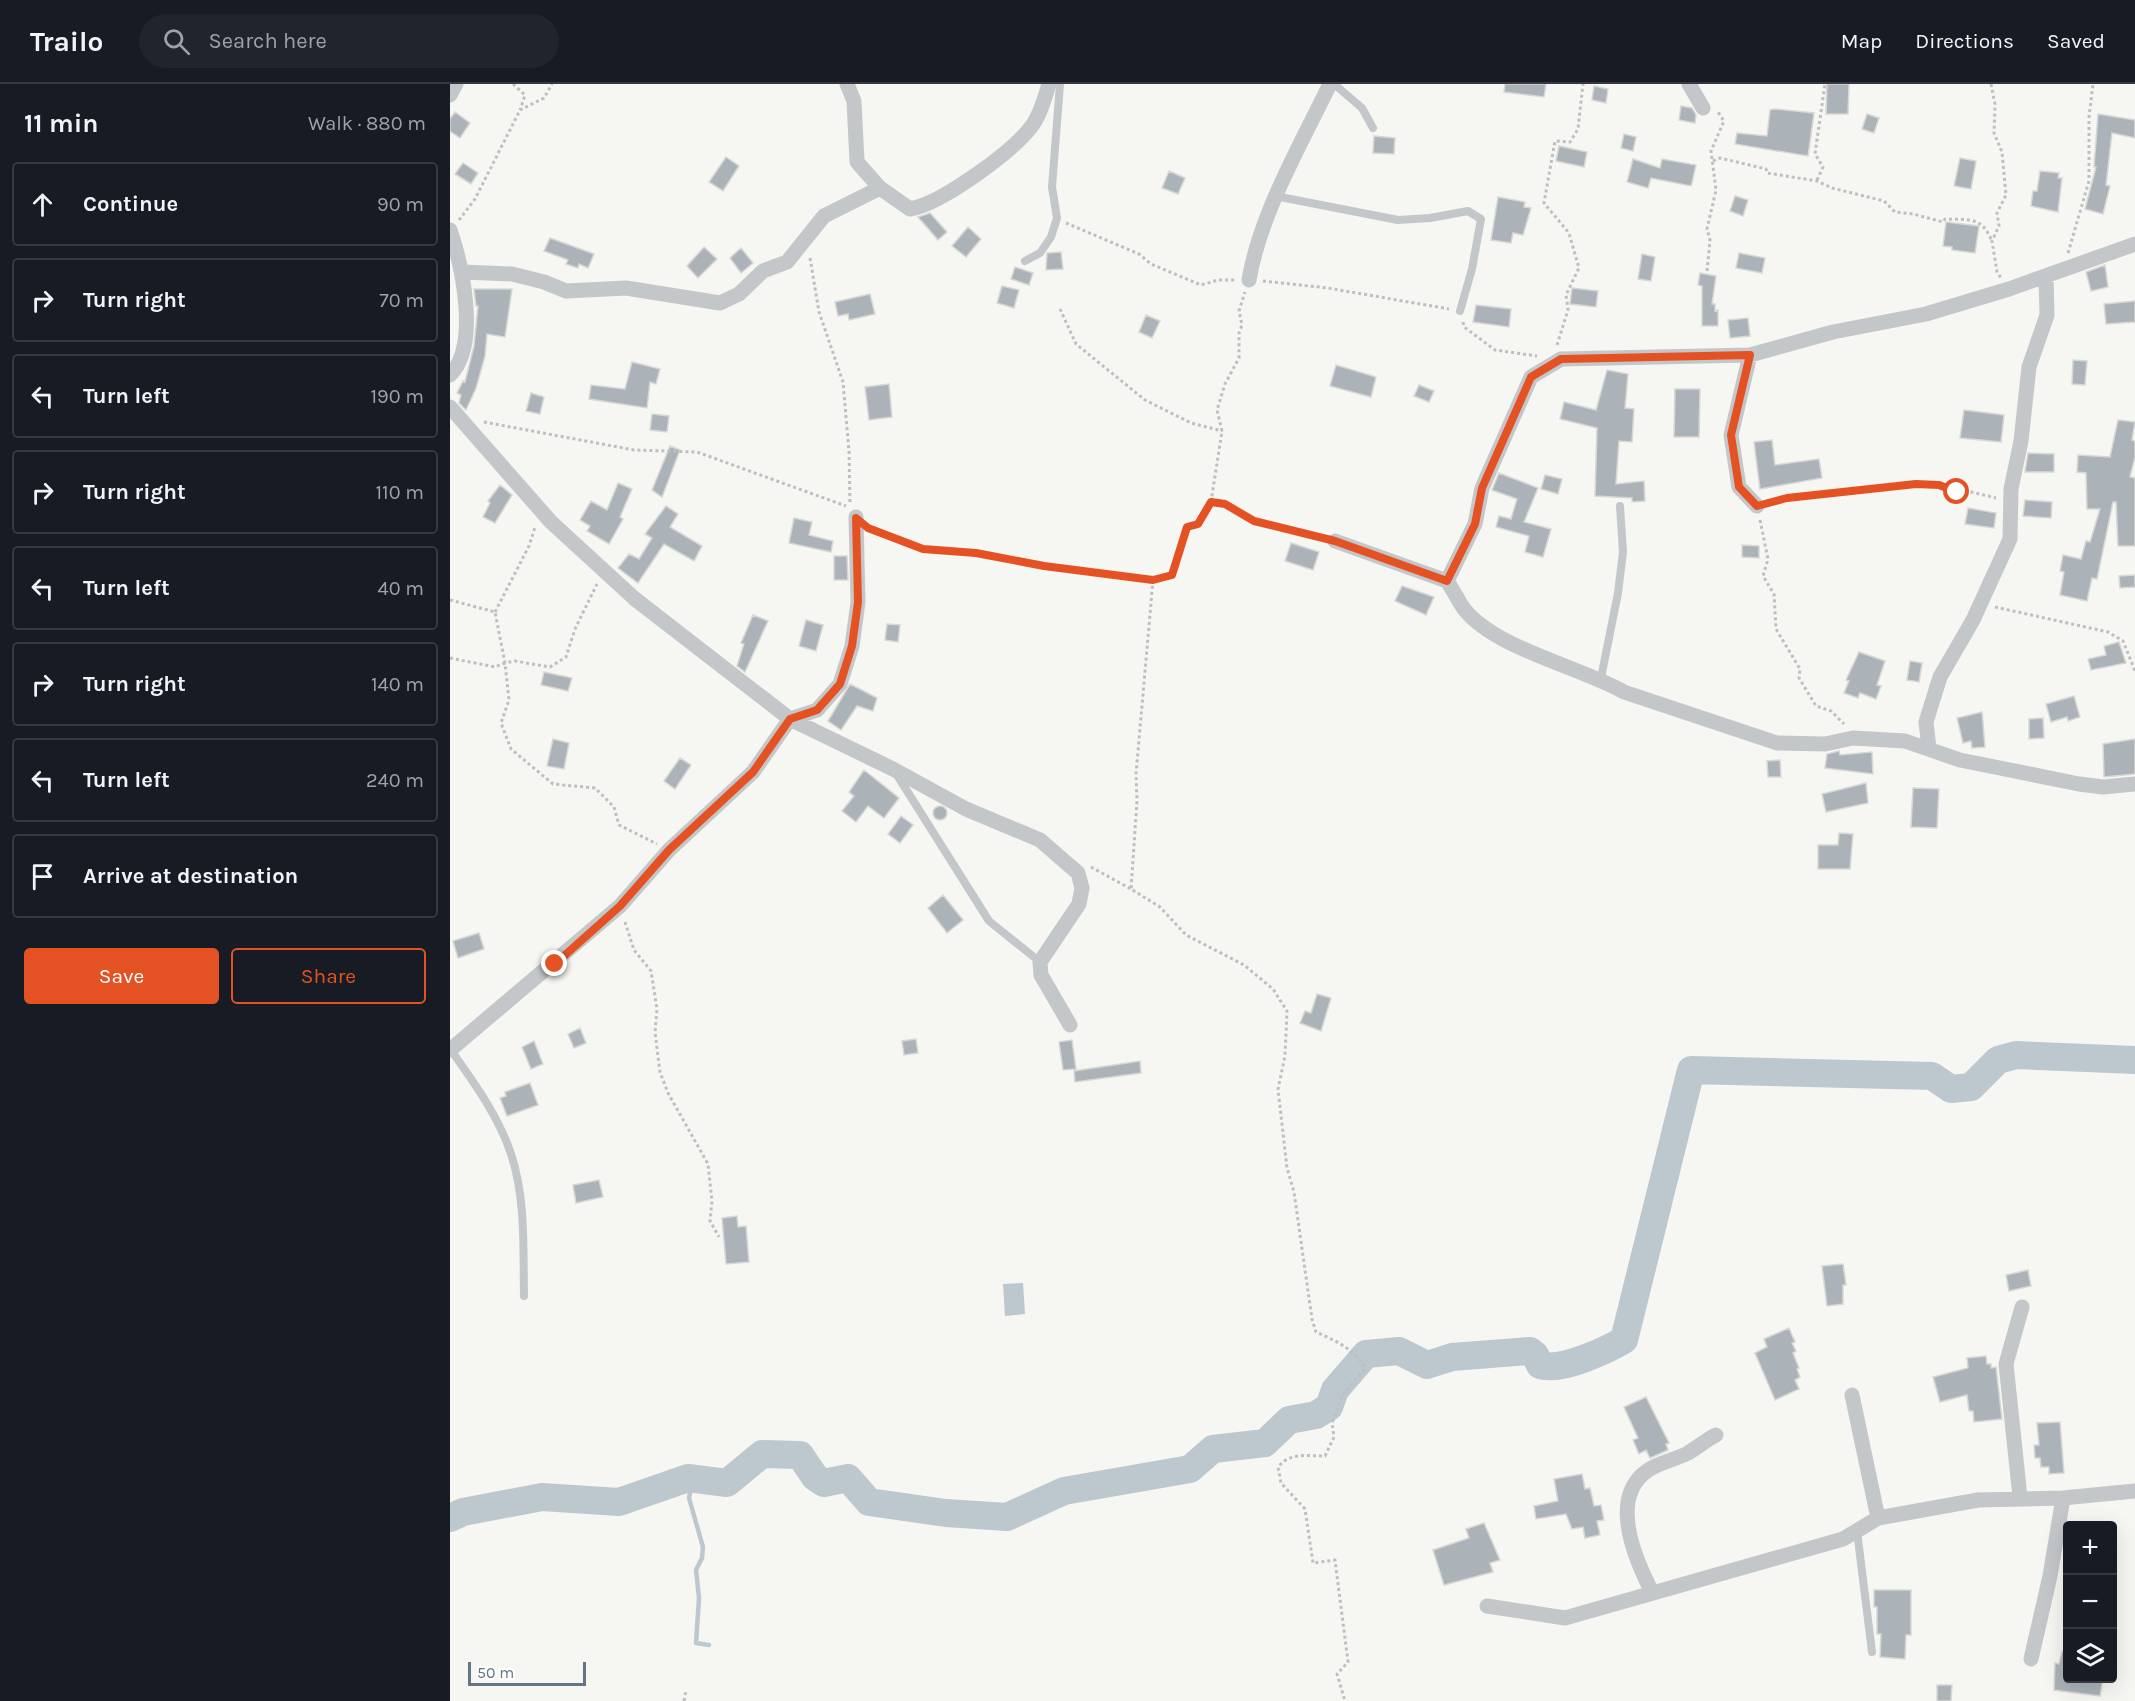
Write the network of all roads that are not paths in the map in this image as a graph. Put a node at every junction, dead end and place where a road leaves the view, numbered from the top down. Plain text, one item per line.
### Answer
1 (456, 84) edge
2 (847, 84) edge
3 (1049, 84) edge
4 (1060, 84) edge
5 (1332, 84) edge
6 (1689, 84) edge
7 (450, 95) edge
8 (1704, 108) road end
9 (1373, 128) dead end
10 (880, 188) junction
11 (1275, 196) junction
12 (450, 230) edge
13 (2135, 244) edge
14 (1025, 261) dead end
15 (463, 272) junction
16 (2046, 276) junction
17 (1249, 280) road end
18 (1460, 311) road end
19 (1750, 355) junction
20 (450, 375) edge
21 (454, 412) edge
22 (1620, 506) dead end
23 (1757, 506) road end
24 (853, 512) road end
25 (1335, 541) road end
26 (1447, 581) junction
27 (1600, 678) junction
28 (790, 719) junction
29 (1929, 748) junction
30 (893, 769) junction
31 (2135, 784) edge
32 (1040, 962) junction
33 (1070, 1025) dead end
34 (451, 1050) edge
35 (524, 1296) dead end
36 (2022, 1306) dead end
37 (1852, 1395) dead end
38 (1716, 1435) dead end
39 (2135, 1491) edge
40 (2020, 1497) junction
41 (2063, 1498) junction
42 (1878, 1518) junction
43 (1857, 1531) junction
44 (1652, 1592) junction
45 (1487, 1606) dead end
46 (1872, 1652) dead end
47 (2031, 1659) dead end

1 - 7 street
2 - 10 street
3 - 10 street
4 - 14 lane
5 - 9 lane
5 - 11 street
6 - 8 street
10 - 15 street
11 - 17 street
11 - 18 lane
12 - 15 street
13 - 16 street
15 - 20 street
16 - 19 street
16 - 29 street
19 - 23 street
19 - 26 street
21 - 28 street
22 - 27 lane
24 - 28 street
25 - 26 street
26 - 27 street
27 - 29 street
28 - 30 street
28 - 34 street
29 - 31 street
30 - 32 lane
30 - 32 street
32 - 33 street
34 - 35 lane
36 - 40 street
37 - 42 street
38 - 44 street
39 - 41 street
40 - 41 street
40 - 42 street
41 - 47 street
42 - 43 street
43 - 44 street
43 - 46 lane
44 - 45 street

